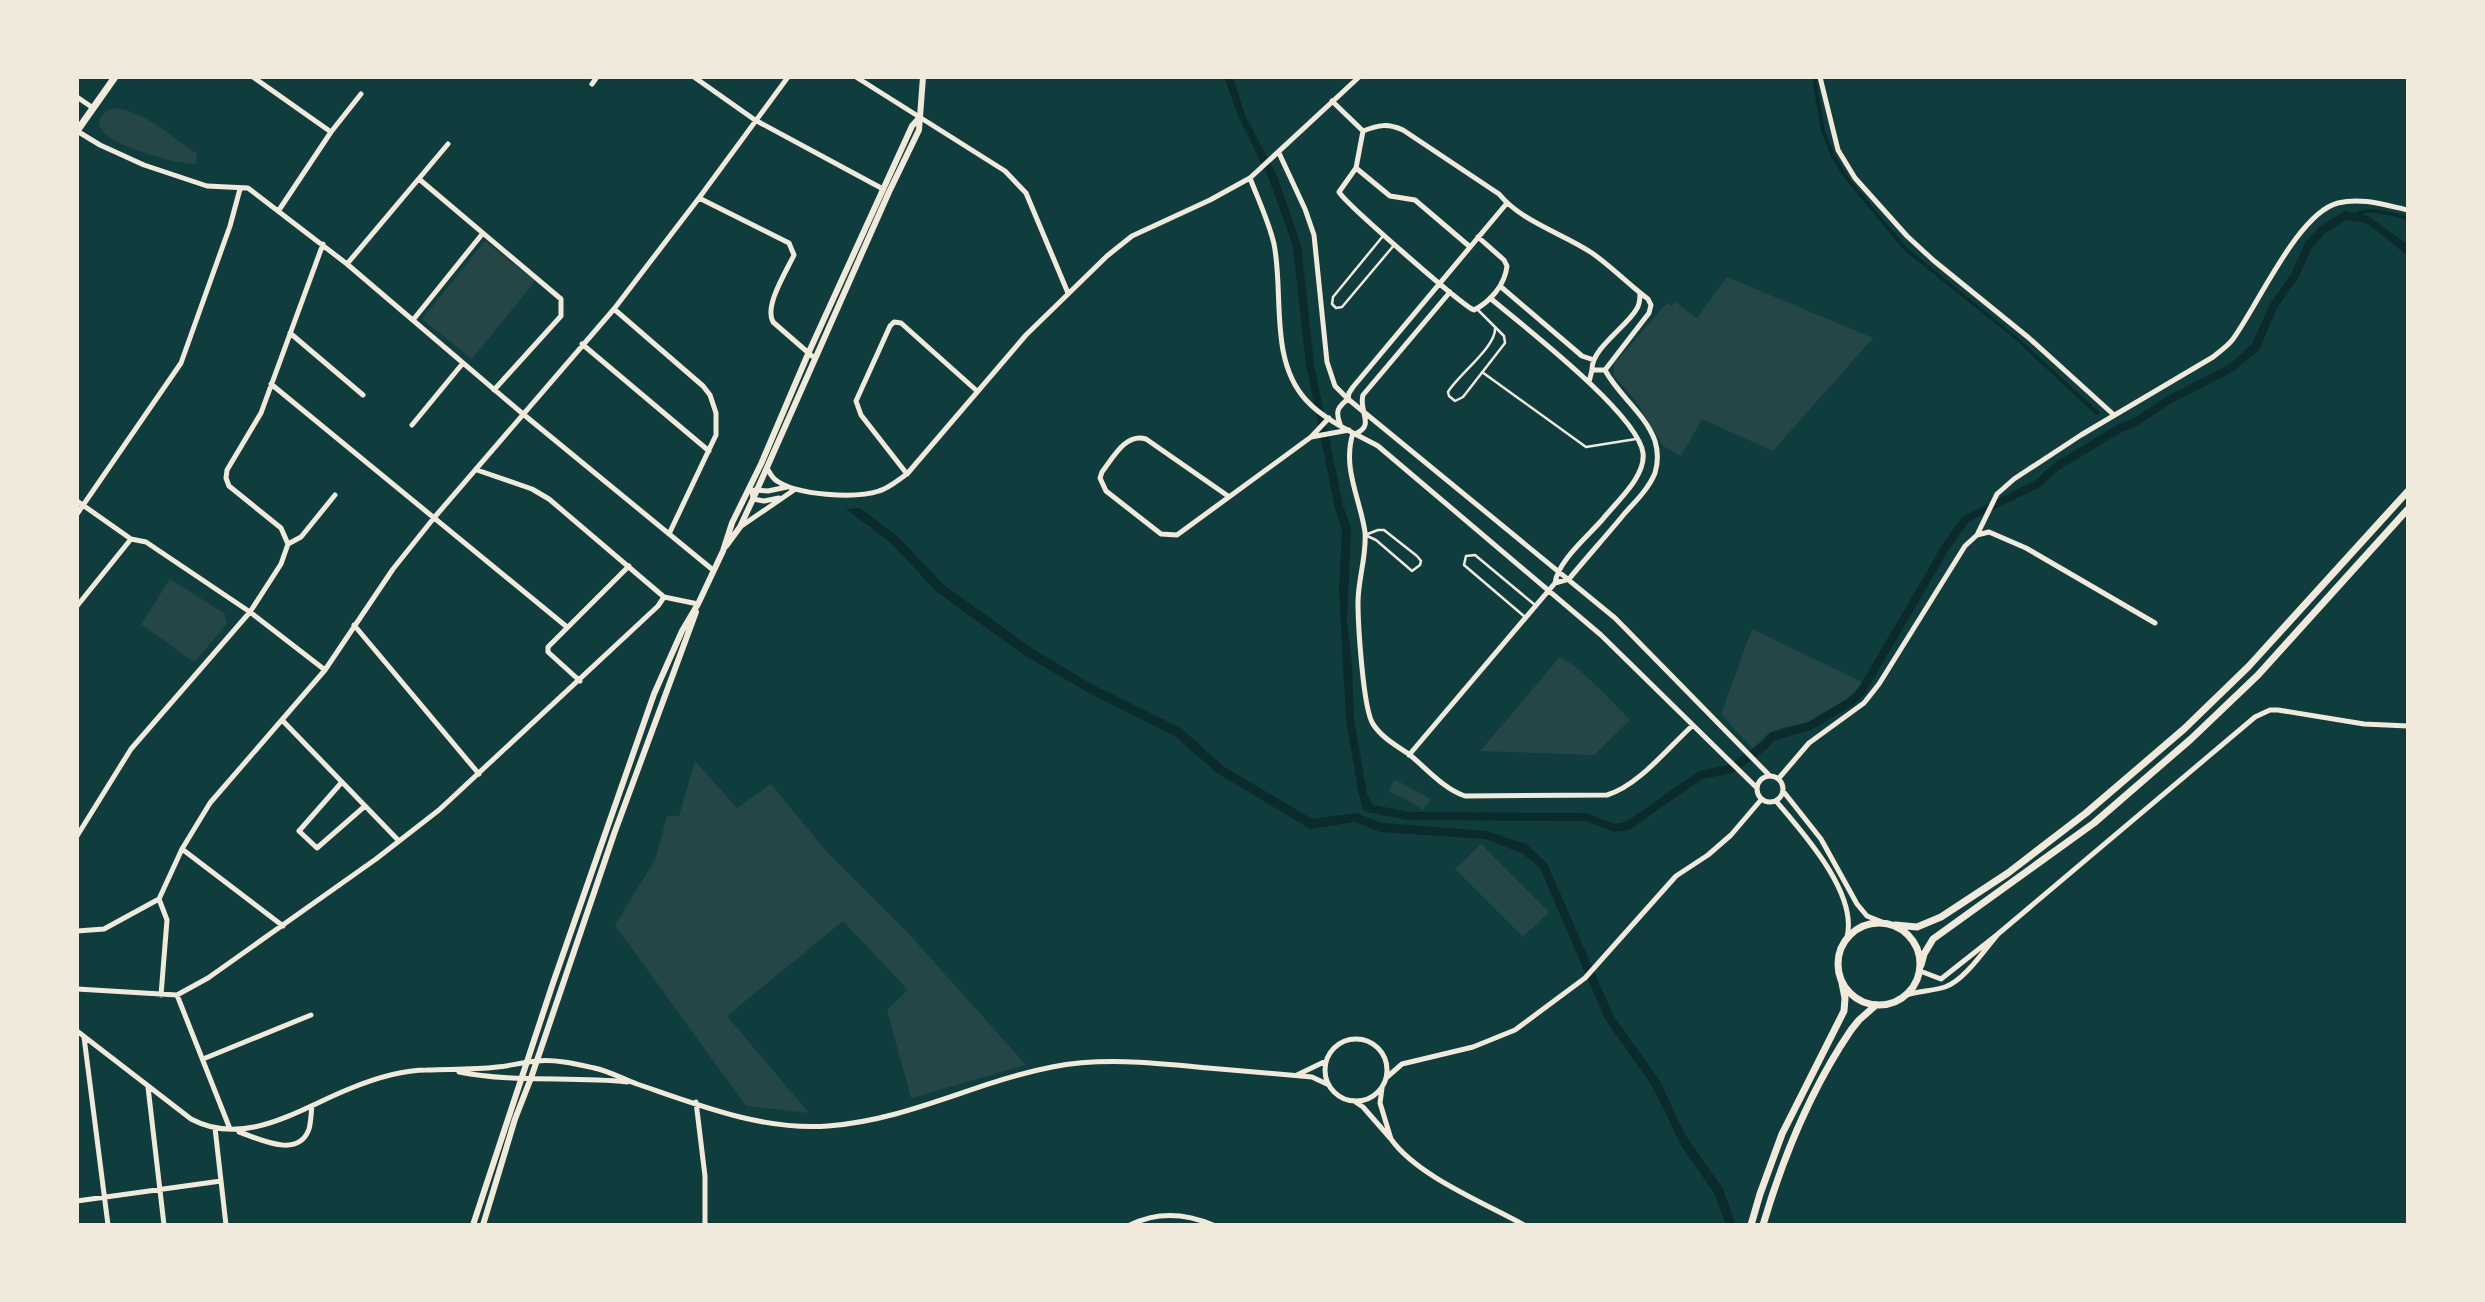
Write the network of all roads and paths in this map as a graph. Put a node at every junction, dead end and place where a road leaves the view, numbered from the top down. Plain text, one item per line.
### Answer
1 (115, 77) edge
2 (253, 77) edge
3 (597, 77) edge
4 (694, 77) edge
5 (788, 77) edge
6 (856, 77) edge
7 (923, 77) edge
8 (1359, 77) edge
9 (1820, 77) edge
10 (592, 84) dead end
11 (361, 94) dead end
12 (77, 97) edge
13 (1332, 102) junction
14 (93, 108) junction
15 (919, 118) junction
16 (755, 120) junction
17 (77, 131) edge
18 (1363, 131) junction
19 (331, 132) junction
20 (448, 144) dead end
21 (1279, 153) junction
22 (1356, 168) junction
23 (1250, 178) junction
24 (419, 179) junction
25 (240, 189) junction
26 (883, 189) junction
27 (699, 198) junction
28 (1507, 203) junction
29 (2408, 209) edge
30 (279, 210) junction
31 (483, 233) junction
32 (1384, 235) junction
33 (1478, 237) junction
34 (323, 244) junction
35 (1395, 244) junction
36 (1469, 246) junction
37 (347, 264) junction
38 (1439, 282) junction
39 (1500, 286) junction
40 (1450, 292) junction
41 (1068, 293) junction
42 (1640, 294) junction
43 (1490, 298) junction
44 (1477, 308) junction
45 (614, 309) junction
46 (413, 320) junction
47 (1494, 328) junction
48 (290, 333) junction
49 (824, 341) junction
50 (582, 344) junction
51 (810, 355) junction
52 (1594, 360) junction
53 (463, 363) junction
54 (1592, 370) junction
55 (1605, 370) junction
56 (1482, 372) junction
57 (1589, 382) junction
58 (271, 384) junction
59 (805, 384) junction
60 (494, 390) junction
61 (976, 391) junction
62 (363, 395) dead end
63 (1348, 399) junction
64 (1363, 410) junction
65 (523, 414) junction
66 (2115, 415) junction
67 (1329, 418) junction
68 (412, 425) dead end
69 (1340, 425) junction
70 (1352, 432) junction
71 (1311, 437) junction
72 (1638, 439) junction
73 (709, 451) junction
74 (764, 466) junction
75 (477, 470) junction
76 (907, 474) junction
77 (788, 487) junction
78 (755, 489) junction
79 (794, 490) junction
80 (2408, 491) edge
81 (335, 495) dead end
82 (1228, 496) junction
83 (744, 497) junction
84 (782, 497) junction
85 (754, 499) junction
86 (77, 501) edge
87 (83, 506) junction
88 (2408, 509) edge
89 (77, 514) edge
90 (433, 519) junction
91 (740, 527) junction
92 (669, 534) junction
93 (1365, 535) junction
94 (1977, 535) junction
95 (131, 539) junction
96 (288, 544) junction
97 (723, 551) junction
98 (629, 566) junction
99 (713, 570) junction
100 (1557, 570) junction
101 (1569, 579) junction
102 (1556, 583) junction
103 (1549, 590) junction
104 (664, 597) junction
105 (698, 604) junction
106 (1535, 605) junction
107 (77, 606) edge
108 (250, 612) junction
109 (1525, 617) junction
110 (2155, 623) dead end
111 (354, 625) junction
112 (567, 627) junction
113 (325, 670) junction
114 (580, 681) junction
115 (282, 720) junction
116 (1692, 726) junction
117 (2408, 726) edge
118 (1409, 755) junction
119 (479, 774) junction
120 (1769, 775) junction
121 (1779, 778) junction
122 (342, 782) junction
123 (1756, 788) junction
124 (1783, 791) junction
125 (1760, 801) junction
126 (1776, 801) junction
127 (365, 806) junction
128 (77, 836) edge
129 (399, 841) junction
130 (182, 849) junction
131 (595, 862) junction
132 (604, 866) junction
133 (159, 899) junction
134 (1882, 922) junction
135 (1895, 925) junction
136 (283, 926) junction
137 (77, 932) edge
138 (1998, 934) junction
139 (1847, 937) junction
140 (1920, 968) junction
141 (1842, 983) junction
142 (77, 989) edge
143 (160, 995) junction
144 (177, 995) junction
145 (1906, 995) junction
146 (1876, 1005) junction
147 (311, 1014) dead end
148 (77, 1031) edge
149 (84, 1037) junction
150 (1385, 1058) junction
151 (203, 1059) junction
152 (537, 1060) junction
153 (1326, 1061) junction
154 (527, 1062) junction
155 (1402, 1064) junction
156 (449, 1071) junction
157 (1296, 1076) junction
158 (531, 1078) junction
159 (1386, 1078) junction
160 (521, 1079) junction
161 (635, 1083) junction
162 (1329, 1085) junction
163 (148, 1087) junction
164 (1382, 1088) junction
165 (1354, 1101) junction
166 (696, 1102) junction
167 (312, 1107) junction
168 (215, 1128) junction
169 (233, 1130) junction
170 (1391, 1139) junction
171 (221, 1181) junction
172 (159, 1189) junction
173 (105, 1197) junction
174 (77, 1201) edge
175 (108, 1225) edge
176 (164, 1225) edge
177 (226, 1225) edge
178 (473, 1225) edge
179 (483, 1225) edge
180 (705, 1225) edge
181 (1130, 1225) edge
182 (1213, 1225) edge
183 (1524, 1225) edge
184 (1751, 1225) edge
185 (1763, 1225) edge

1 - 14 main road
2 - 19 street
3 - 10 street
4 - 16 street
5 - 16 street
6 - 15 street
7 - 15 street
8 - 13 street
9 - 66 street
11 - 19 street
12 - 14 street
13 - 18 street
13 - 21 street
14 - 17 main road
15 - 26 street
15 - 41 street
15 - 49 street
16 - 26 street
16 - 27 street
17 - 25 street
18 - 22 street
18 - 28 street
19 - 30 street
20 - 24 street
21 - 23 street
21 - 63 street
22 - 32 street
22 - 36 street
23 - 41 street
23 - 67 street
24 - 31 street
24 - 37 street
25 - 30 street
25 - 87 street
26 - 51 street
27 - 45 street
27 - 51 street
28 - 33 street
28 - 42 street
29 - 66 street
30 - 34 street
31 - 46 street
31 - 60 street
32 - 35 street
32 - 35 lane
33 - 36 street
33 - 39 street
34 - 37 street
34 - 48 street
35 - 38 street
36 - 38 street
37 - 46 street
38 - 40 street
38 - 63 street
39 - 43 street
39 - 52 street
40 - 44 street
40 - 64 street
41 - 61 street
42 - 52 street
42 - 55 street
43 - 44 street
43 - 57 street
44 - 47 lane
45 - 50 street
45 - 73 street
46 - 53 street
47 - 56 lane
47 - 56 lane
48 - 58 street
48 - 62 street
49 - 51 street
49 - 59 street
50 - 65 street
50 - 73 street
51 - 59 street
51 - 74 street
52 - 54 street
53 - 60 street
53 - 68 street
54 - 55 street
54 - 57 street
55 - 101 street
56 - 72 lane
57 - 72 street
58 - 90 street
58 - 96 street
59 - 74 street
60 - 65 street
61 - 76 street
61 - 76 street
63 - 64 street
63 - 69 street
64 - 70 street
64 - 100 street
65 - 75 street
65 - 92 street
66 - 94 street
67 - 69 street
67 - 71 street
69 - 70 street
70 - 71 street
70 - 93 street
70 - 103 street
71 - 82 street
72 - 100 street
73 - 92 street
74 - 77 street
74 - 78 street
74 - 83 street
75 - 90 street
75 - 98 street
76 - 79 street
77 - 78 street
77 - 79 street
78 - 83 street
78 - 85 street
79 - 84 street
80 - 135 main road
81 - 96 street
82 - 82 street
83 - 97 street
84 - 85 street
84 - 91 street
85 - 91 street
86 - 87 street
87 - 89 street
87 - 95 street
88 - 140 main road
90 - 111 street
90 - 112 street
91 - 97 street
92 - 99 street
93 - 93 lane
93 - 118 street
94 - 110 street
94 - 121 street
95 - 107 street
95 - 108 street
96 - 108 street
97 - 99 street
98 - 104 street
98 - 112 street
99 - 105 street
100 - 101 street
100 - 102 street
101 - 102 street
101 - 120 street
102 - 103 street
103 - 106 street
103 - 116 street
104 - 105 street
104 - 114 street
105 - 131 street
105 - 132 street
106 - 109 street
106 - 109 lane
108 - 113 street
108 - 128 street
109 - 118 street
111 - 113 street
111 - 119 street
112 - 114 street
113 - 115 street
114 - 119 street
115 - 122 street
115 - 130 street
116 - 118 street
116 - 123 street
117 - 138 street
119 - 129 street
120 - 121 street
120 - 123 street
121 - 124 street
122 - 127 street
122 - 127 street
123 - 125 street
124 - 126 street
124 - 134 street
125 - 126 street
125 - 155 street
126 - 139 street
127 - 129 street
129 - 136 street
130 - 133 street
130 - 136 street
131 - 132 street
131 - 154 street
132 - 152 street
133 - 137 street
133 - 143 street
134 - 135 main road
134 - 139 main road
135 - 140 main road
136 - 144 street
138 - 140 street
138 - 145 street
139 - 141 main road
140 - 145 main road
141 - 146 main road
141 - 184 main road
142 - 143 street
143 - 144 street
144 - 151 street
145 - 146 main road
146 - 185 main road
147 - 151 street
148 - 149 street
149 - 163 street
149 - 173 street
150 - 153 street
150 - 155 street
150 - 159 street
151 - 169 street
152 - 154 street
152 - 158 street
152 - 161 street
153 - 157 street
153 - 162 street
154 - 156 street
154 - 160 street
155 - 159 street
156 - 160 street
156 - 167 street
157 - 162 street
157 - 166 street
158 - 160 street
158 - 161 street
158 - 179 street
159 - 164 street
160 - 178 street
161 - 166 street
162 - 165 street
163 - 168 street
163 - 172 street
164 - 165 street
164 - 170 street
165 - 170 street
166 - 180 street
167 - 169 street
167 - 169 street
168 - 169 street
168 - 171 street
170 - 183 street
171 - 172 street
171 - 177 street
172 - 173 street
172 - 176 street
173 - 174 street
173 - 175 street
181 - 182 street

